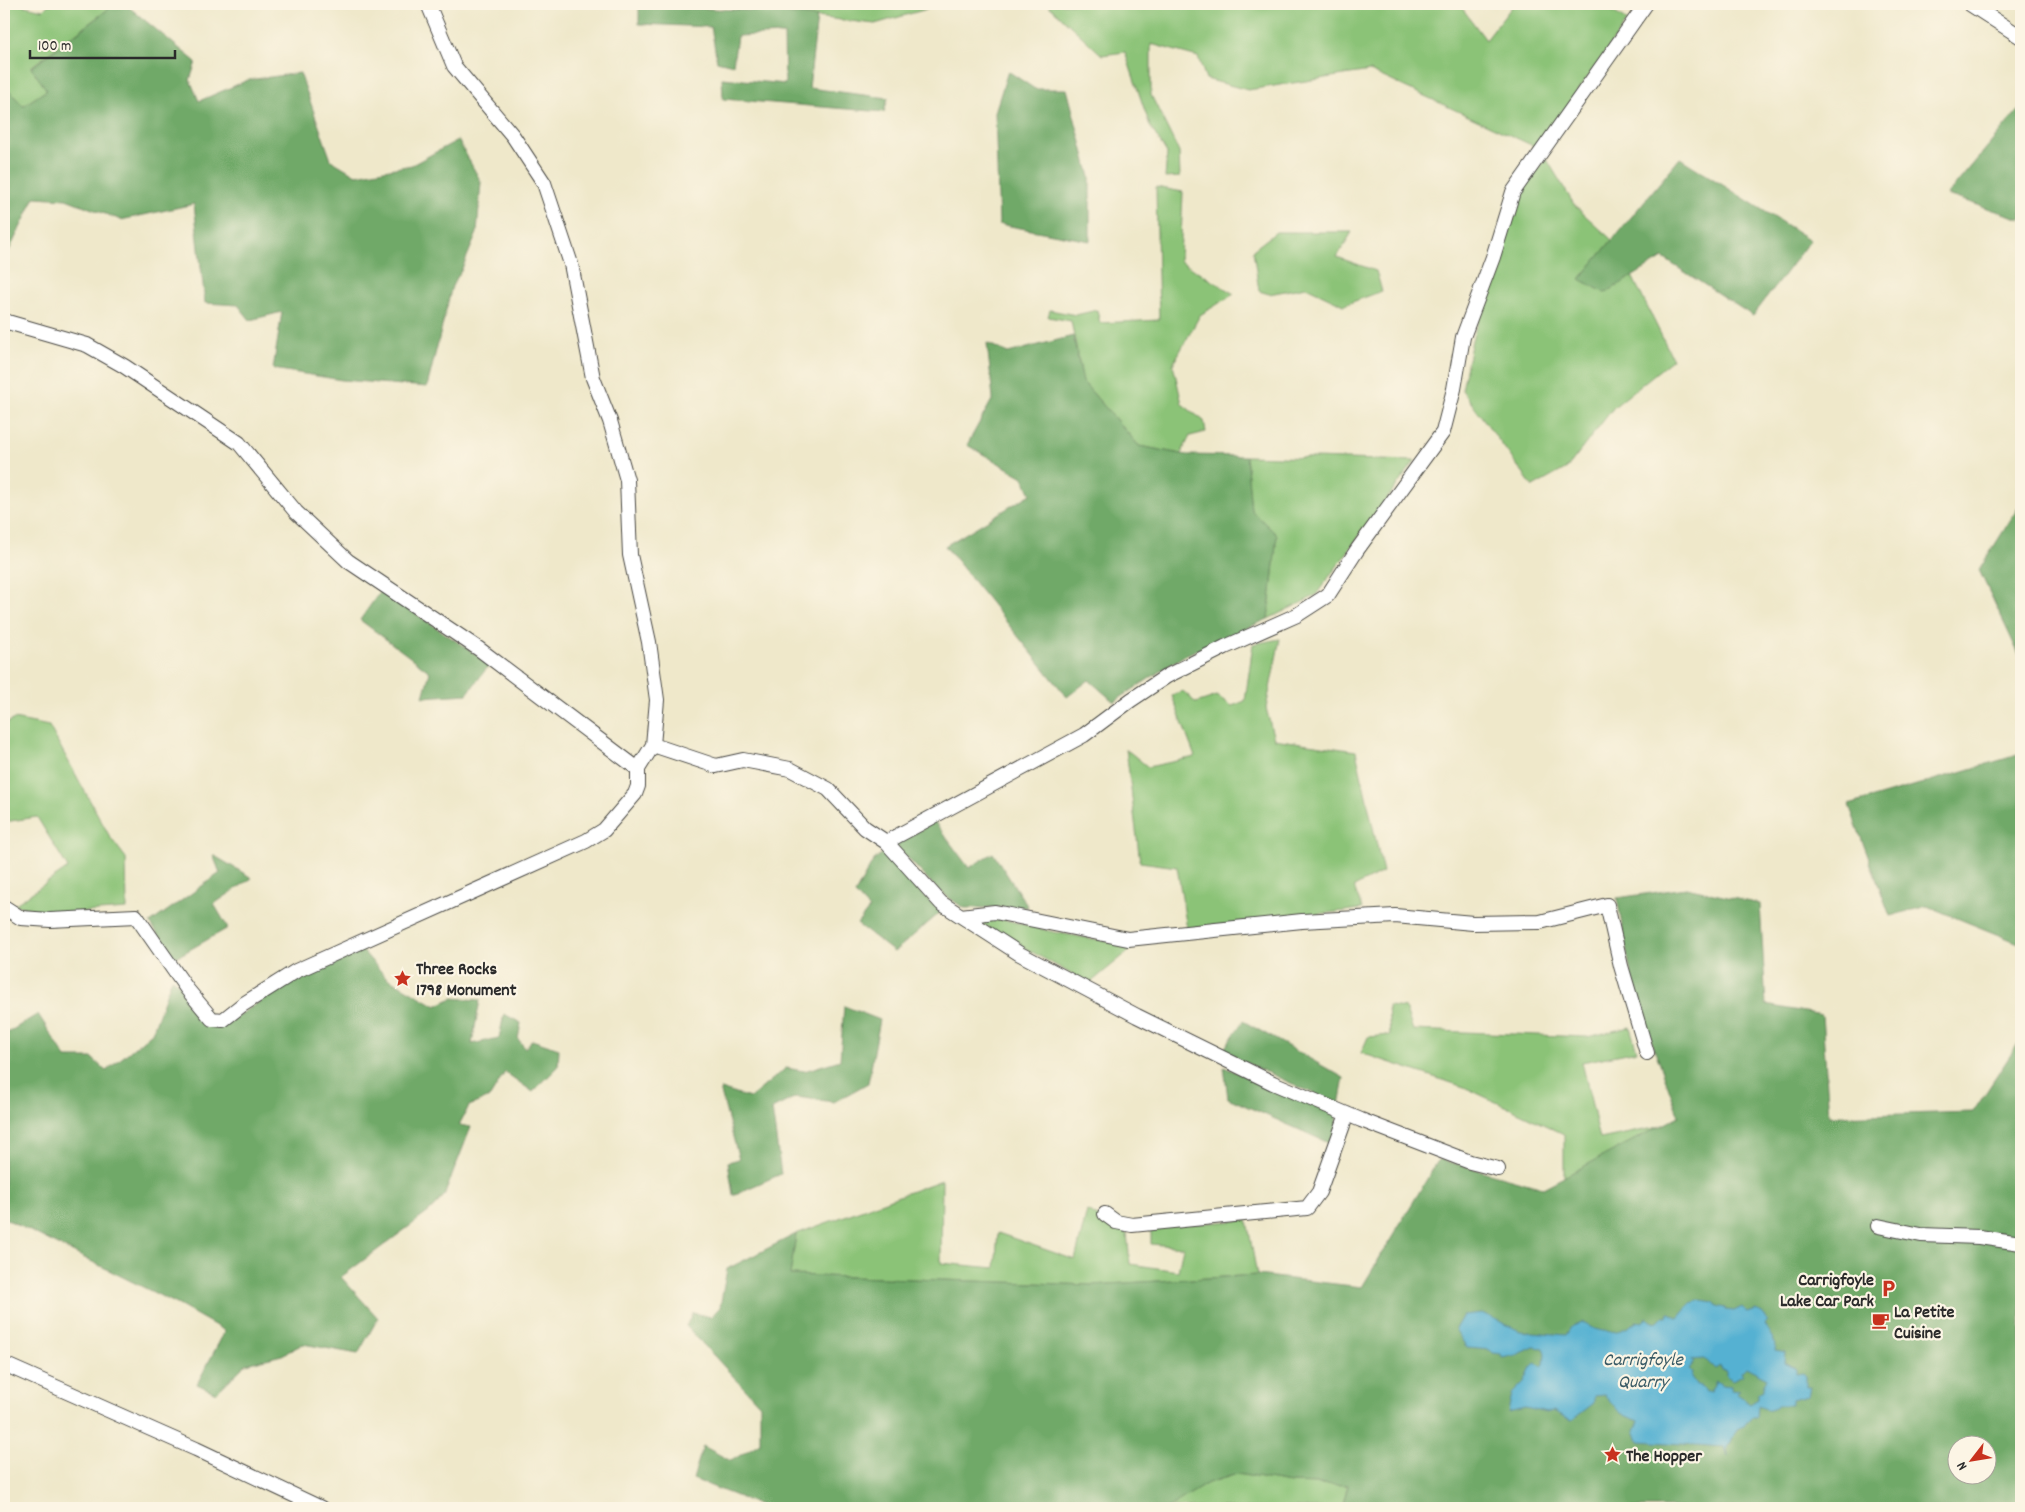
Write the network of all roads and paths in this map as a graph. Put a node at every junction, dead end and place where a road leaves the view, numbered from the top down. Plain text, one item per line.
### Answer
1 (428, 4) edge
2 (1646, 4) edge
3 (1970, 4) edge
4 (2021, 37) edge
5 (4, 321) edge
6 (653, 745) junction
7 (638, 769) junction
8 (886, 842) junction
9 (4, 906) edge
10 (961, 916) junction
11 (1647, 1053) dead end
12 (1347, 1114) junction
13 (1498, 1169) dead end
14 (1105, 1214) dead end
15 (1878, 1226) dead end
16 (2021, 1243) edge
17 (4, 1364) edge
18 (321, 1508) edge

1 - 6 street
2 - 8 street
3 - 4 street
5 - 7 street
6 - 7 street
6 - 8 street
7 - 9 street
8 - 10 street
10 - 11 street
10 - 12 street
12 - 13 street
12 - 14 street
15 - 16 street
17 - 18 street

